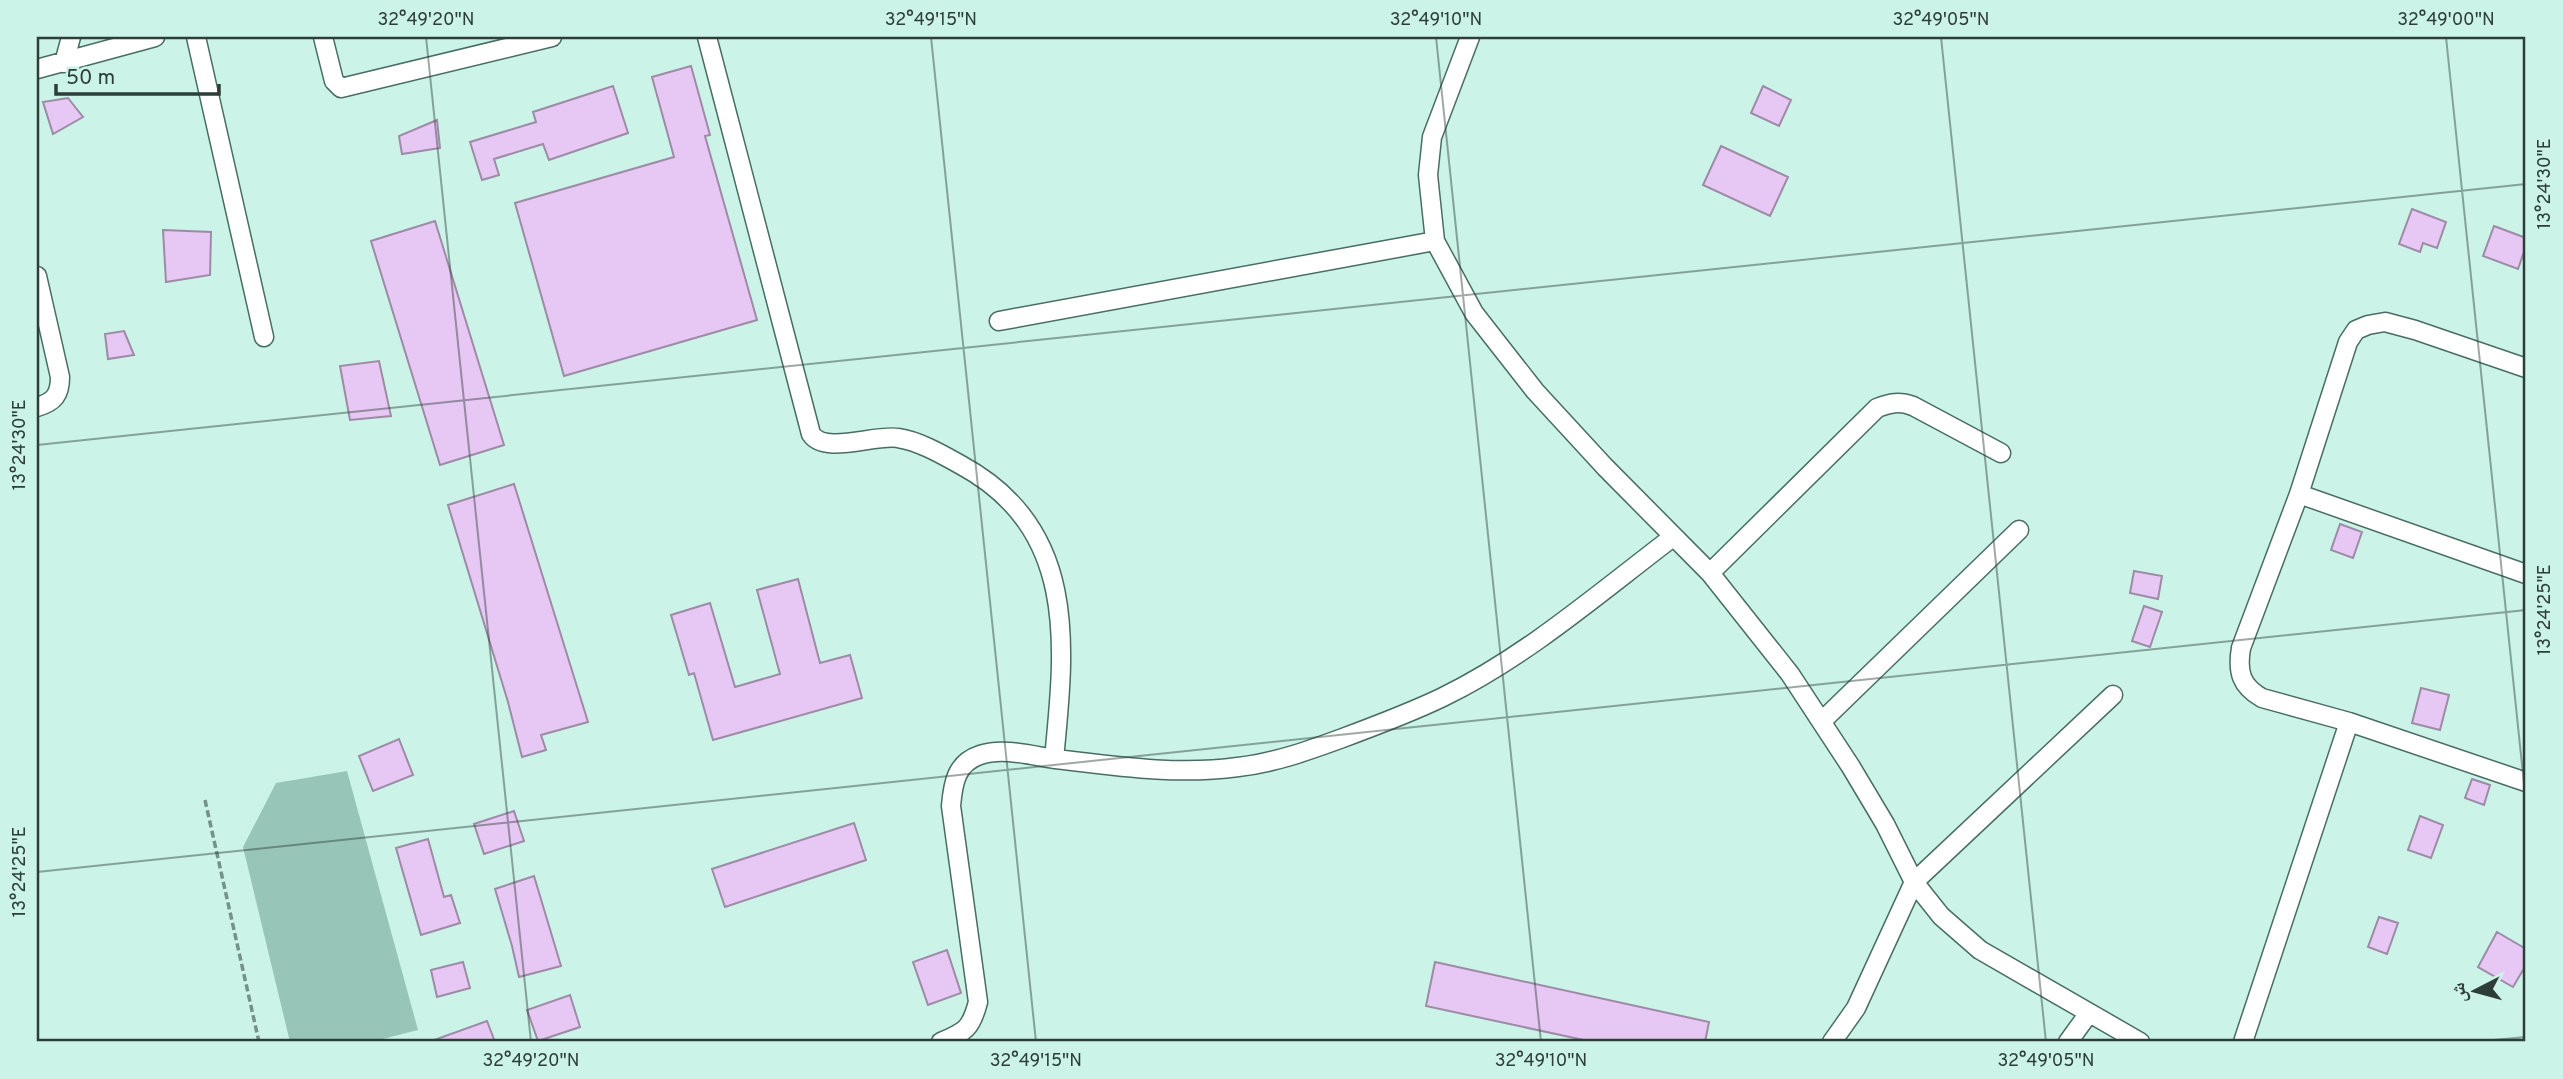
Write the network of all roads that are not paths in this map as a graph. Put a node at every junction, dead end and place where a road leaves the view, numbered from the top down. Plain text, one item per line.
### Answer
1 (71, 37) edge
2 (155, 37) edge
3 (196, 37) edge
4 (323, 37) edge
5 (552, 37) edge
6 (708, 37) edge
7 (1470, 37) edge
8 (64, 63) junction
9 (37, 69) edge
10 (1435, 241) junction
11 (37, 276) edge
12 (999, 321) dead end
13 (264, 337) dead end
14 (2526, 368) edge
15 (37, 407) edge
16 (2001, 453) dead end
17 (2299, 494) junction
18 (2019, 530) dead end
19 (1673, 537) junction
20 (1710, 573) junction
21 (2526, 574) edge
22 (2113, 695) dead end
23 (1822, 721) junction
24 (2348, 722) junction
25 (1054, 759) junction
26 (2526, 782) edge
27 (1914, 882) junction
28 (2089, 1013) junction
29 (941, 1042) edge
30 (1832, 1042) edge
31 (2068, 1042) edge
32 (2140, 1042) edge
33 (2242, 1042) edge

1 - 8 street
2 - 8 street
3 - 13 street
4 - 5 street
6 - 25 street
7 - 10 street
8 - 9 street
10 - 12 street
10 - 19 street
11 - 15 street
14 - 17 street
16 - 20 street
17 - 21 street
17 - 24 street
18 - 23 street
19 - 20 street
19 - 25 street
20 - 23 street
22 - 27 street
23 - 27 street
24 - 26 street
24 - 33 street
25 - 29 street
27 - 28 street
27 - 30 street
28 - 31 street
28 - 32 street

